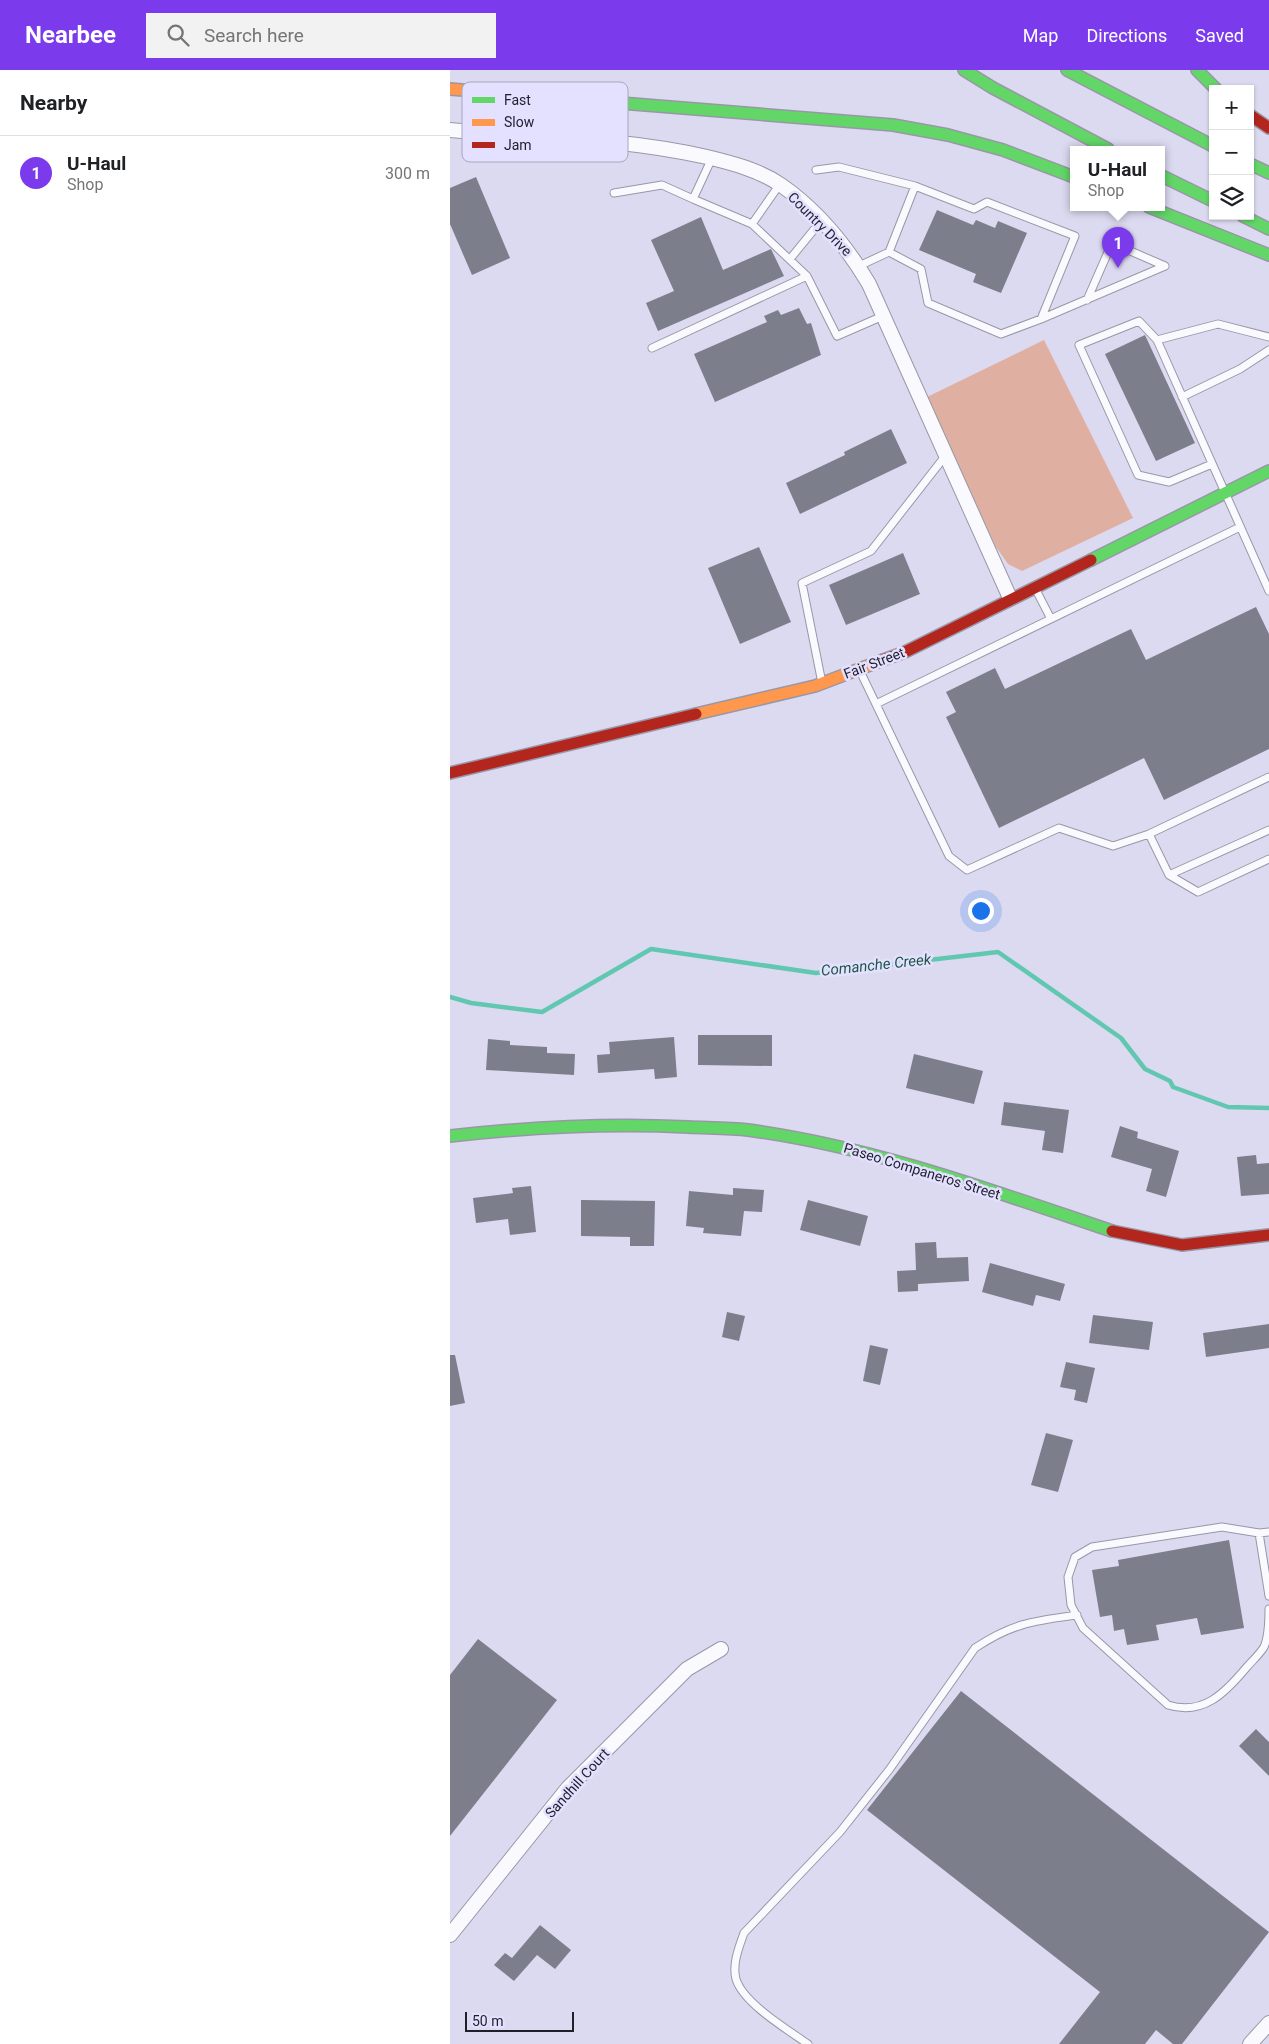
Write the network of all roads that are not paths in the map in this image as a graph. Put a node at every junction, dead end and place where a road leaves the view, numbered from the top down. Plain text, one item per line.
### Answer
1 (964, 70) edge
2 (1068, 70) edge
3 (1197, 70) edge
4 (1212, 85) edge
5 (628, 103) edge
6 (1254, 118) edge
7 (1269, 128) edge
8 (628, 144) edge
9 (1209, 144) edge
10 (1102, 146) edge
11 (712, 158) junction
12 (1254, 166) edge
13 (816, 170) dead end
14 (1269, 173) edge
15 (1070, 175) edge
16 (1165, 178) edge
17 (780, 184) junction
18 (915, 186) junction
19 (614, 193) dead end
20 (693, 199) junction
21 (1209, 200) edge
22 (1159, 211) edge
23 (1251, 220) edge
24 (821, 222) junction
25 (752, 224) junction
26 (1269, 229) edge
27 (889, 252) junction
28 (1269, 255) edge
29 (790, 259) junction
30 (858, 266) junction
31 (807, 276) junction
32 (1088, 300) junction
33 (883, 316) junction
34 (1041, 320) junction
35 (1269, 337) edge
36 (1156, 340) junction
37 (652, 348) dead end
38 (1269, 350) edge
39 (1182, 397) junction
40 (946, 455) junction
41 (1212, 464) junction
42 (1269, 471) edge
43 (1225, 493) junction
44 (1240, 527) junction
45 (1034, 586) junction
46 (1269, 590) edge
47 (1010, 598) junction
48 (1051, 619) junction
49 (859, 669) junction
50 (822, 683) junction
51 (876, 704) junction
52 (450, 773) edge
53 (1269, 777) edge
54 (1269, 830) edge
55 (1149, 834) junction
56 (1269, 859) edge
57 (1169, 875) junction
58 (450, 1136) edge
59 (1269, 1236) edge
60 (1269, 1532) edge
61 (1259, 1534) junction
62 (1269, 1596) edge
63 (1269, 1609) edge
64 (1077, 1615) junction
65 (720, 1649) dead end
66 (450, 1935) edge
67 (1269, 2023) edge
68 (808, 2044) edge
69 (1250, 2044) edge

1 - 10 main road
2 - 9 main road
3 - 4 main road
5 - 15 main road
6 - 7 main road
8 - 11 street, Country Drive
11 - 17 street, Country Drive
11 - 20 lane
12 - 14 main road
13 - 18 lane
16 - 21 main road
17 - 24 street, Country Drive
17 - 25 lane
18 - 27 lane
18 - 34 lane
19 - 20 lane
20 - 25 lane
22 - 28 main road
23 - 26 main road
24 - 29 lane
24 - 30 street, Country Drive
25 - 29 lane
27 - 30 lane
27 - 34 lane
29 - 31 lane
30 - 33 street, Country Drive
31 - 33 lane
31 - 37 lane
32 - 32 lane
32 - 34 lane
33 - 40 street, Country Drive
35 - 36 lane
36 - 39 lane
36 - 41 lane
38 - 39 lane
39 - 41 lane
40 - 47 street, Country Drive
40 - 50 lane
41 - 43 lane
42 - 43 main road, Fair Street
43 - 44 lane
43 - 45 main road, Fair Street
44 - 46 lane
44 - 48 lane
45 - 47 main road, Fair Street
45 - 48 lane
47 - 49 main road, Fair Street
48 - 51 lane
49 - 50 main road, Fair Street
49 - 51 lane
50 - 52 main road, Fair Street
51 - 55 lane
53 - 55 lane
54 - 57 lane
55 - 57 lane
56 - 57 lane
58 - 59 main road, Paseo Companeros Street
60 - 61 lane
61 - 62 lane
61 - 64 lane
63 - 64 lane
64 - 68 lane
65 - 66 street, Sandhill Court
67 - 69 street

